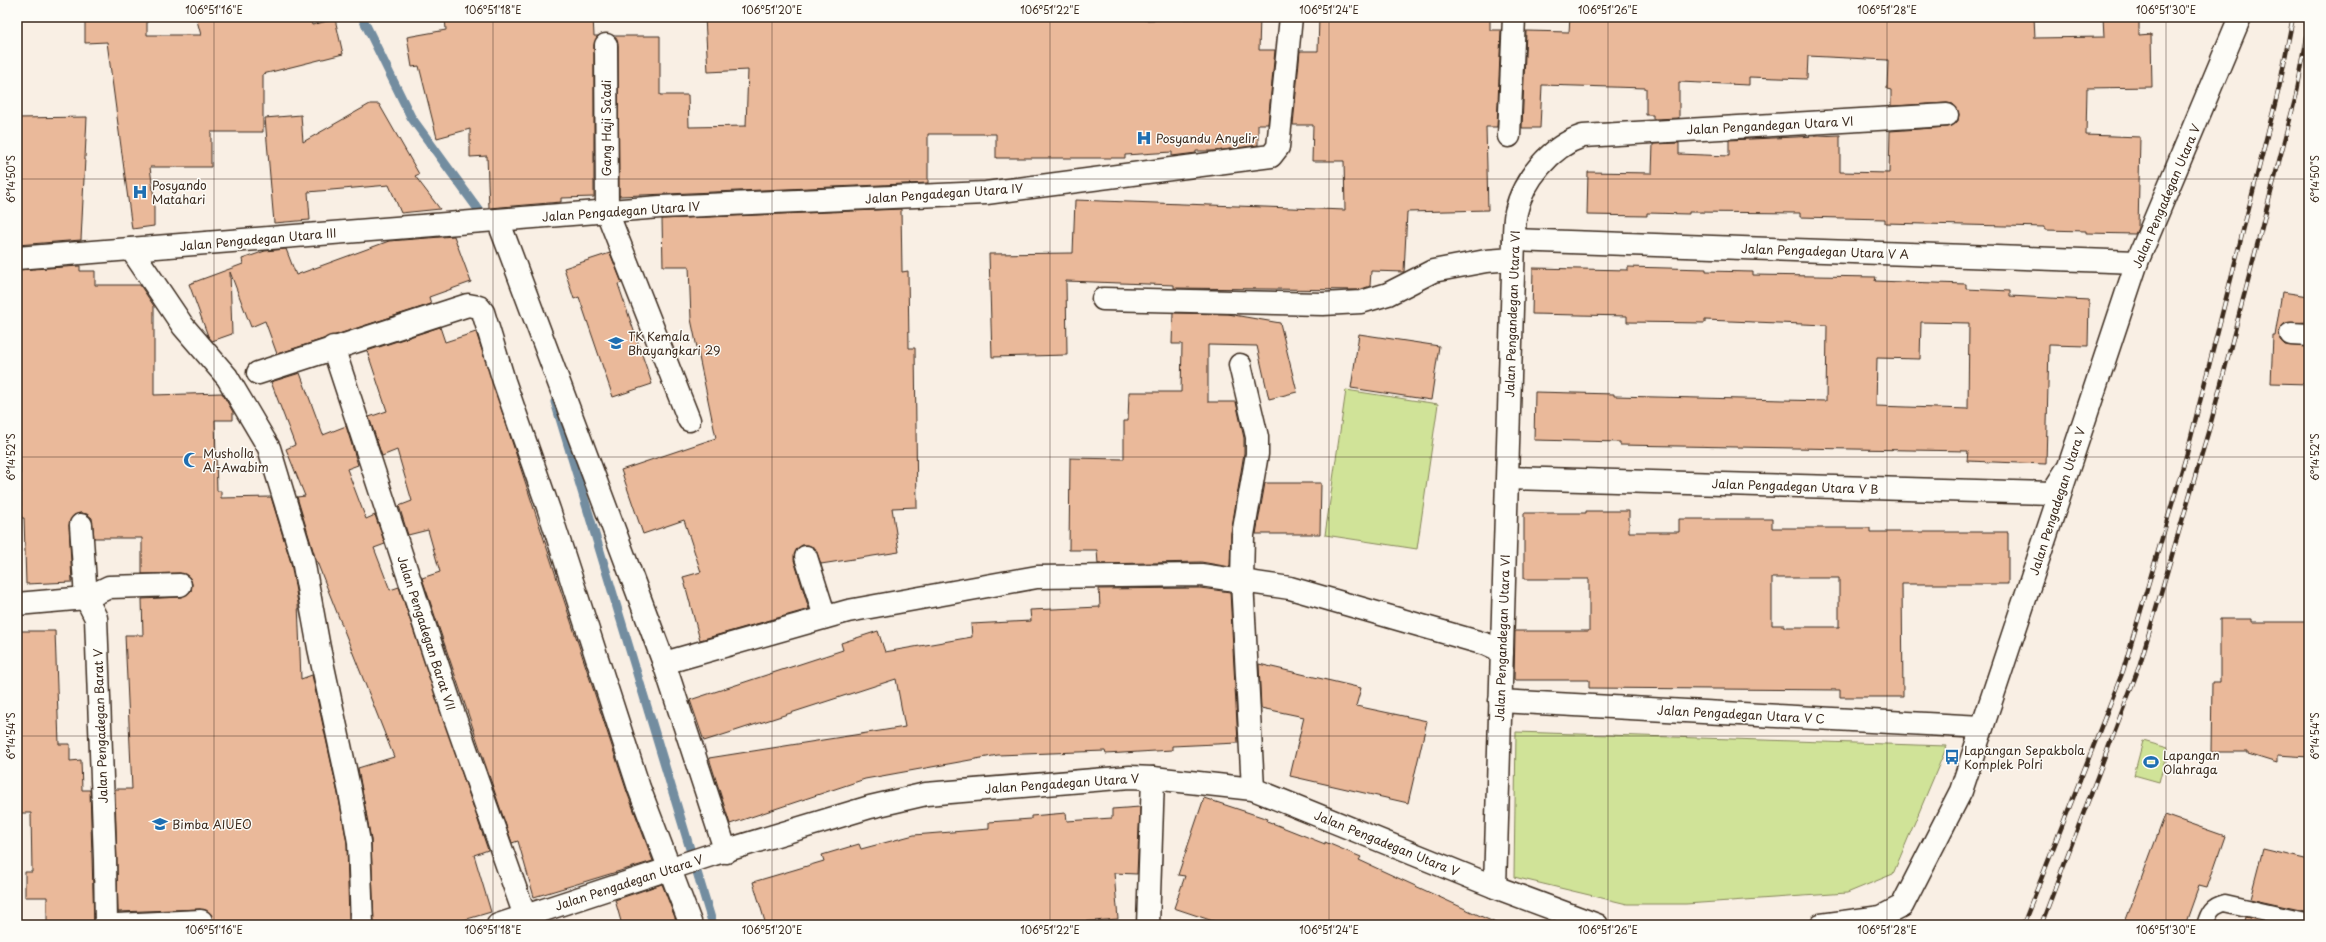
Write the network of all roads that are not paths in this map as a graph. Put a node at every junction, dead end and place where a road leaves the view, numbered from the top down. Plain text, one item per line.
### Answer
1 (1291, 17) edge
2 (1514, 17) edge
3 (2240, 17) edge
4 (606, 45) dead end
5 (1947, 116) dead end
6 (1509, 136) dead end
7 (607, 212) junction
8 (494, 221) junction
9 (131, 249) junction
10 (1513, 250) junction
11 (17, 258) edge
12 (2137, 262) junction
13 (1103, 298) dead end
14 (333, 347) junction
15 (1240, 365) dead end
16 (258, 373) dead end
17 (689, 420) dead end
18 (2069, 468) junction
19 (1508, 478) junction
20 (81, 525) dead end
21 (806, 557) dead end
22 (1242, 581) junction
23 (180, 585) dead end
24 (86, 598) junction
25 (17, 604) edge
26 (825, 617) junction
27 (1502, 652) junction
28 (664, 663) junction
29 (1500, 701) junction
30 (1982, 727) junction
31 (1153, 778) junction
32 (1253, 789) junction
33 (720, 853) junction
34 (674, 867) junction
35 (1495, 887) junction
36 (525, 916) junction
37 (200, 921) dead end
38 (2309, 922) edge
39 (106, 925) edge
40 (117, 925) edge
41 (362, 925) edge
42 (498, 925) edge
43 (691, 925) edge
44 (1148, 925) edge
45 (1597, 925) edge
46 (1821, 925) edge
47 (2205, 925) edge

1 - 7 street, Jalan Pengadegan Utara IV
2 - 6 street
3 - 12 street, Jalan Pengadegan Utara V
4 - 7 street, Gang Haji Sa'adi
5 - 10 street, Jalan Pengandegan Utara VI
7 - 8 street, Jalan Pengadegan Utara IV
7 - 17 street
8 - 9 street, Jalan Pengadegan Utara III
8 - 28 street
9 - 11 street, Jalan Pengadegan Utara III
9 - 41 street
10 - 12 street, Jalan Pengadegan Utara V A
10 - 13 street, Jalan Pengadegan Utara V A
10 - 19 street, Jalan Pengandegan Utara VI
12 - 18 street, Jalan Pengadegan Utara V
14 - 16 street
14 - 34 street
14 - 36 street, Jalan Pengadegan Barat VII
15 - 22 street
18 - 19 street, Jalan Pengadegan Utara V B
18 - 30 street, Jalan Pengadegan Utara V
19 - 27 street, Jalan Pengandegan Utara VI
20 - 24 street
21 - 26 street
22 - 26 street
22 - 27 street
22 - 32 street
23 - 24 street
24 - 25 street
24 - 39 street, Jalan Pengadegan Barat V
26 - 28 street
27 - 29 street, Jalan Pengandegan Utara VI
28 - 33 street
29 - 30 street, Jalan Pengadegan Utara V C
29 - 35 street, Jalan Pengandegan Utara VI
30 - 46 street, Jalan Pengadegan Utara V
31 - 32 street, Jalan Pengadegan Utara V
31 - 33 street, Jalan Pengadegan Utara V
31 - 44 street
32 - 35 street, Jalan Pengadegan Utara V
33 - 34 street, Jalan Pengadegan Utara V
34 - 36 street, Jalan Pengadegan Utara V
34 - 43 street
35 - 45 street, Jalan Pengadegan Utara V
36 - 42 street, Jalan Pengadegan Utara V
37 - 40 street
38 - 47 lane

